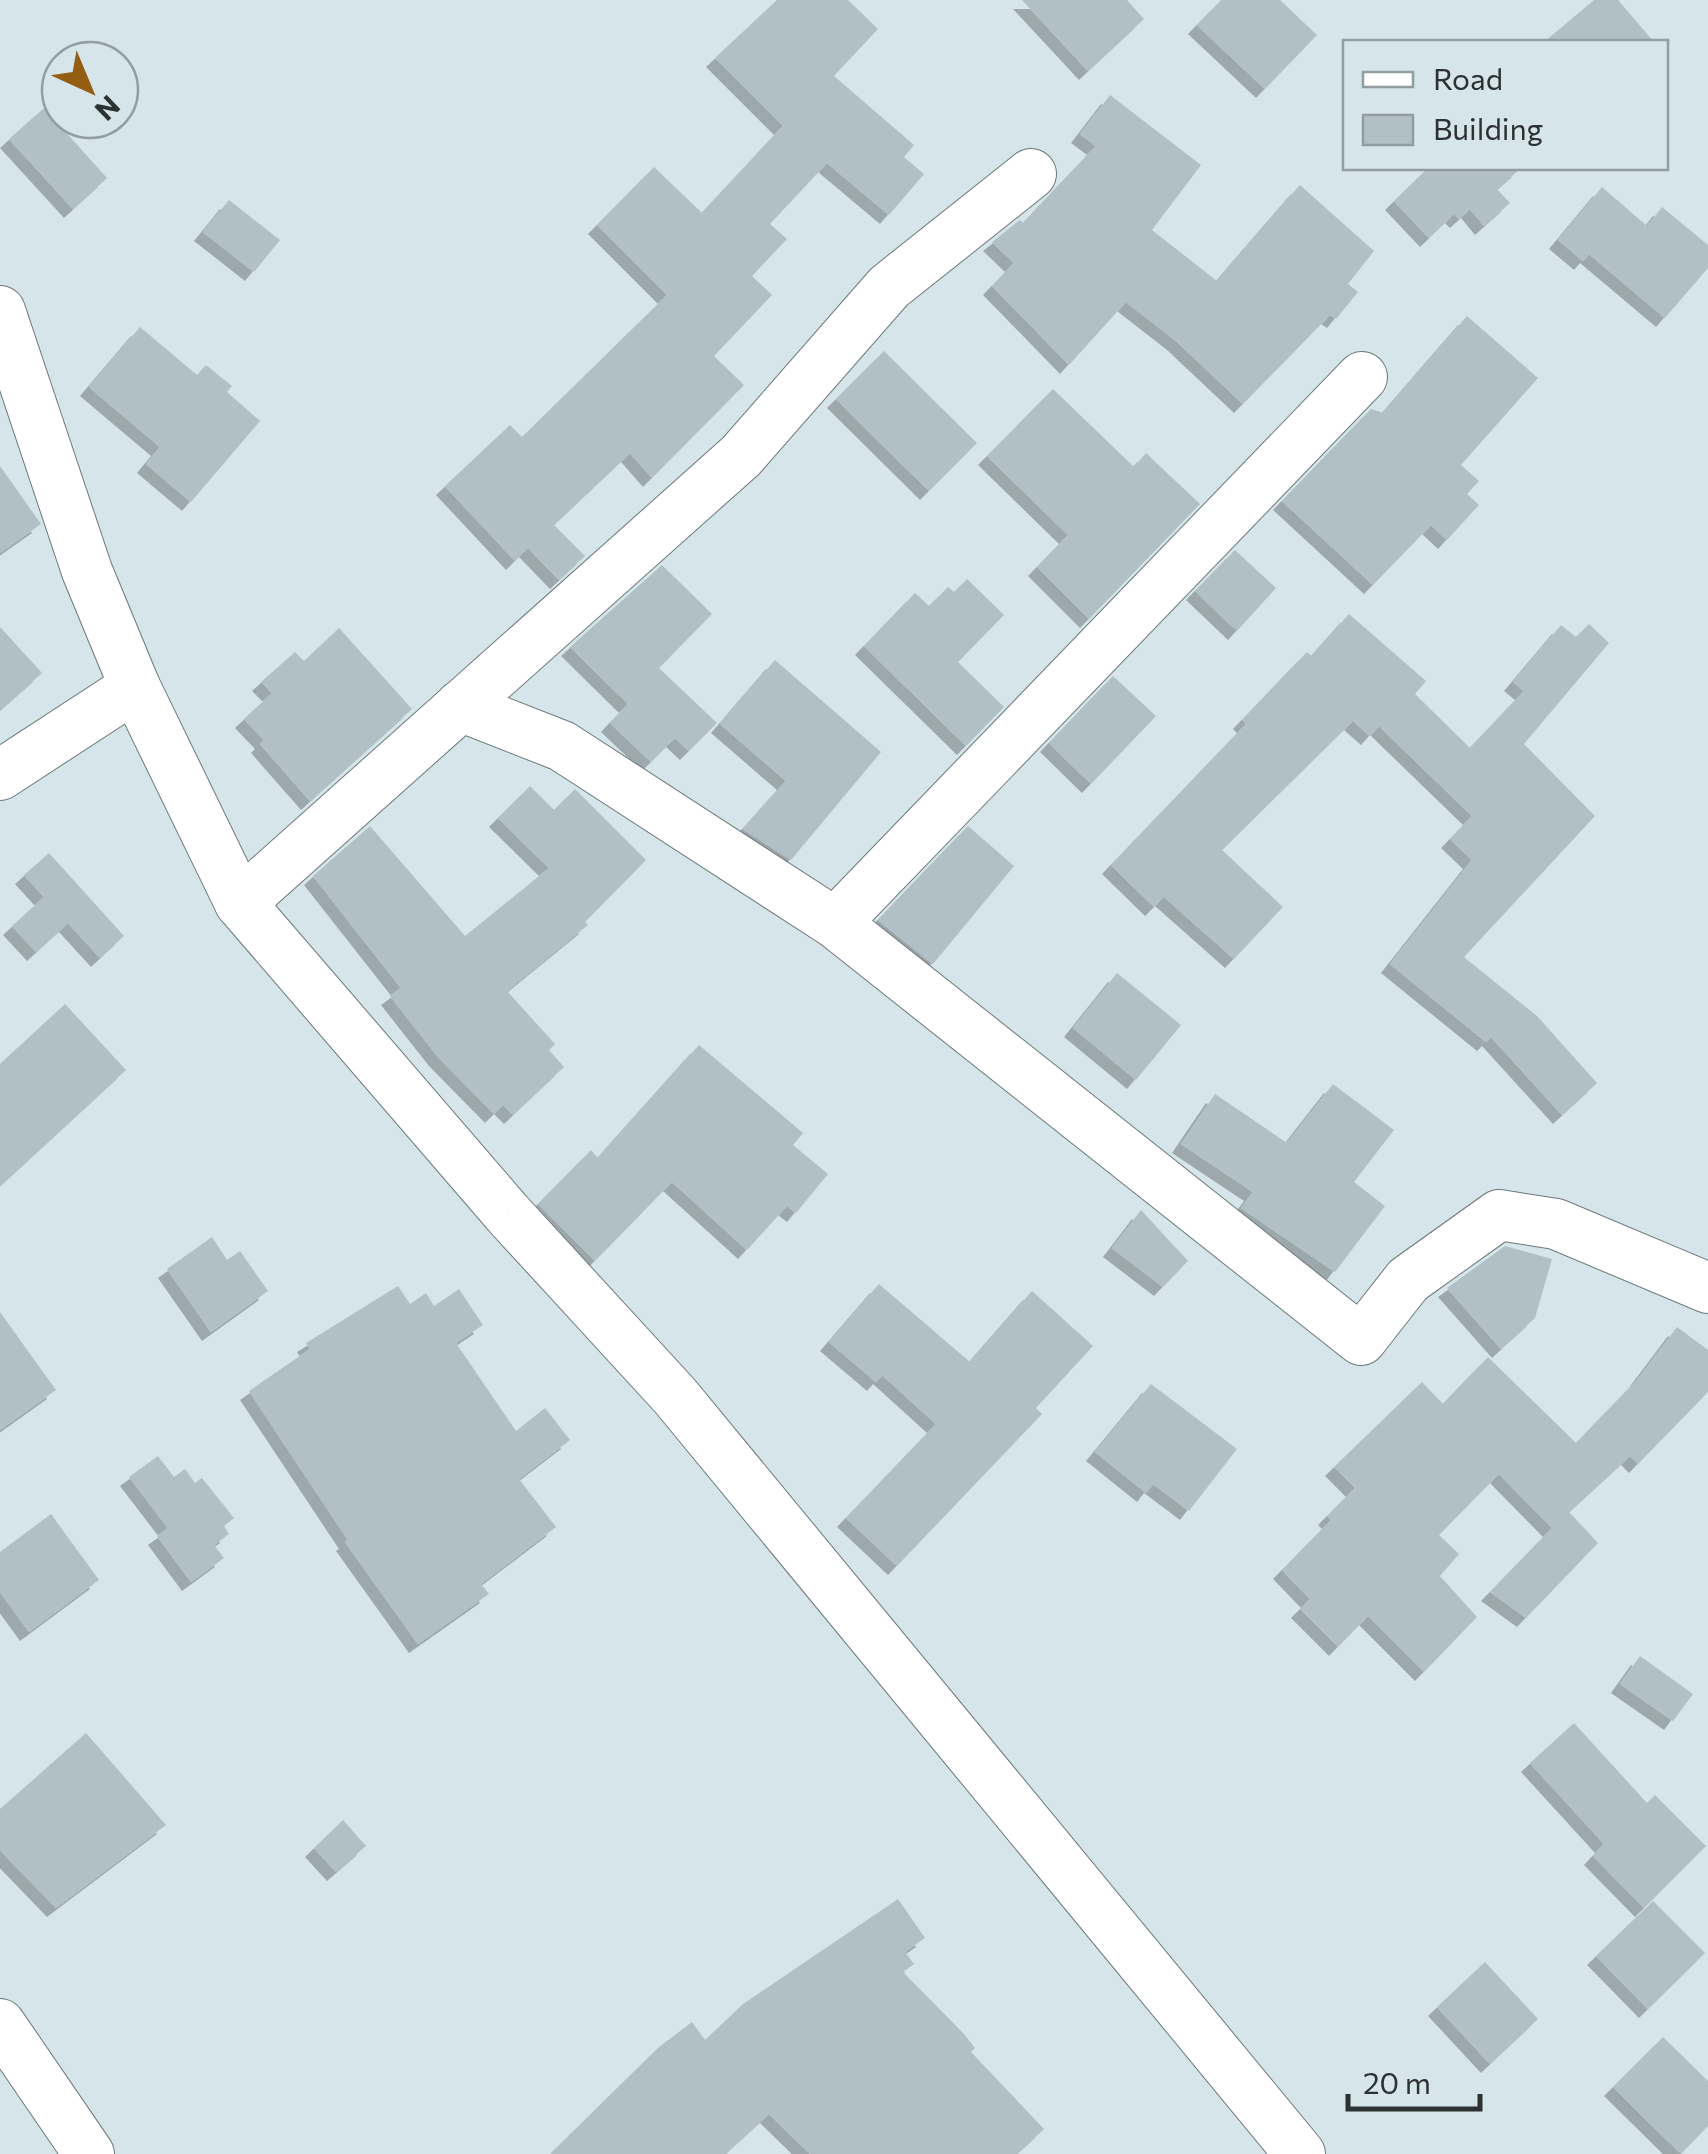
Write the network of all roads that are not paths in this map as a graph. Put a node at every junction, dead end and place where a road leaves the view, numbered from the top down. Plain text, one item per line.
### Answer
1 (1031, 174) dead end
2 (0, 311) edge
3 (1362, 377) dead end
4 (135, 687) junction
5 (460, 706) junction
6 (0, 775) edge
7 (240, 903) junction
8 (835, 923) junction
9 (1708, 1288) edge
10 (0, 2024) edge
11 (89, 2154) edge
12 (1300, 2154) edge

1 - 5 street
2 - 4 street
3 - 8 street
4 - 6 street
4 - 7 street
5 - 7 street
5 - 8 street
7 - 12 street
8 - 9 street
10 - 11 street

